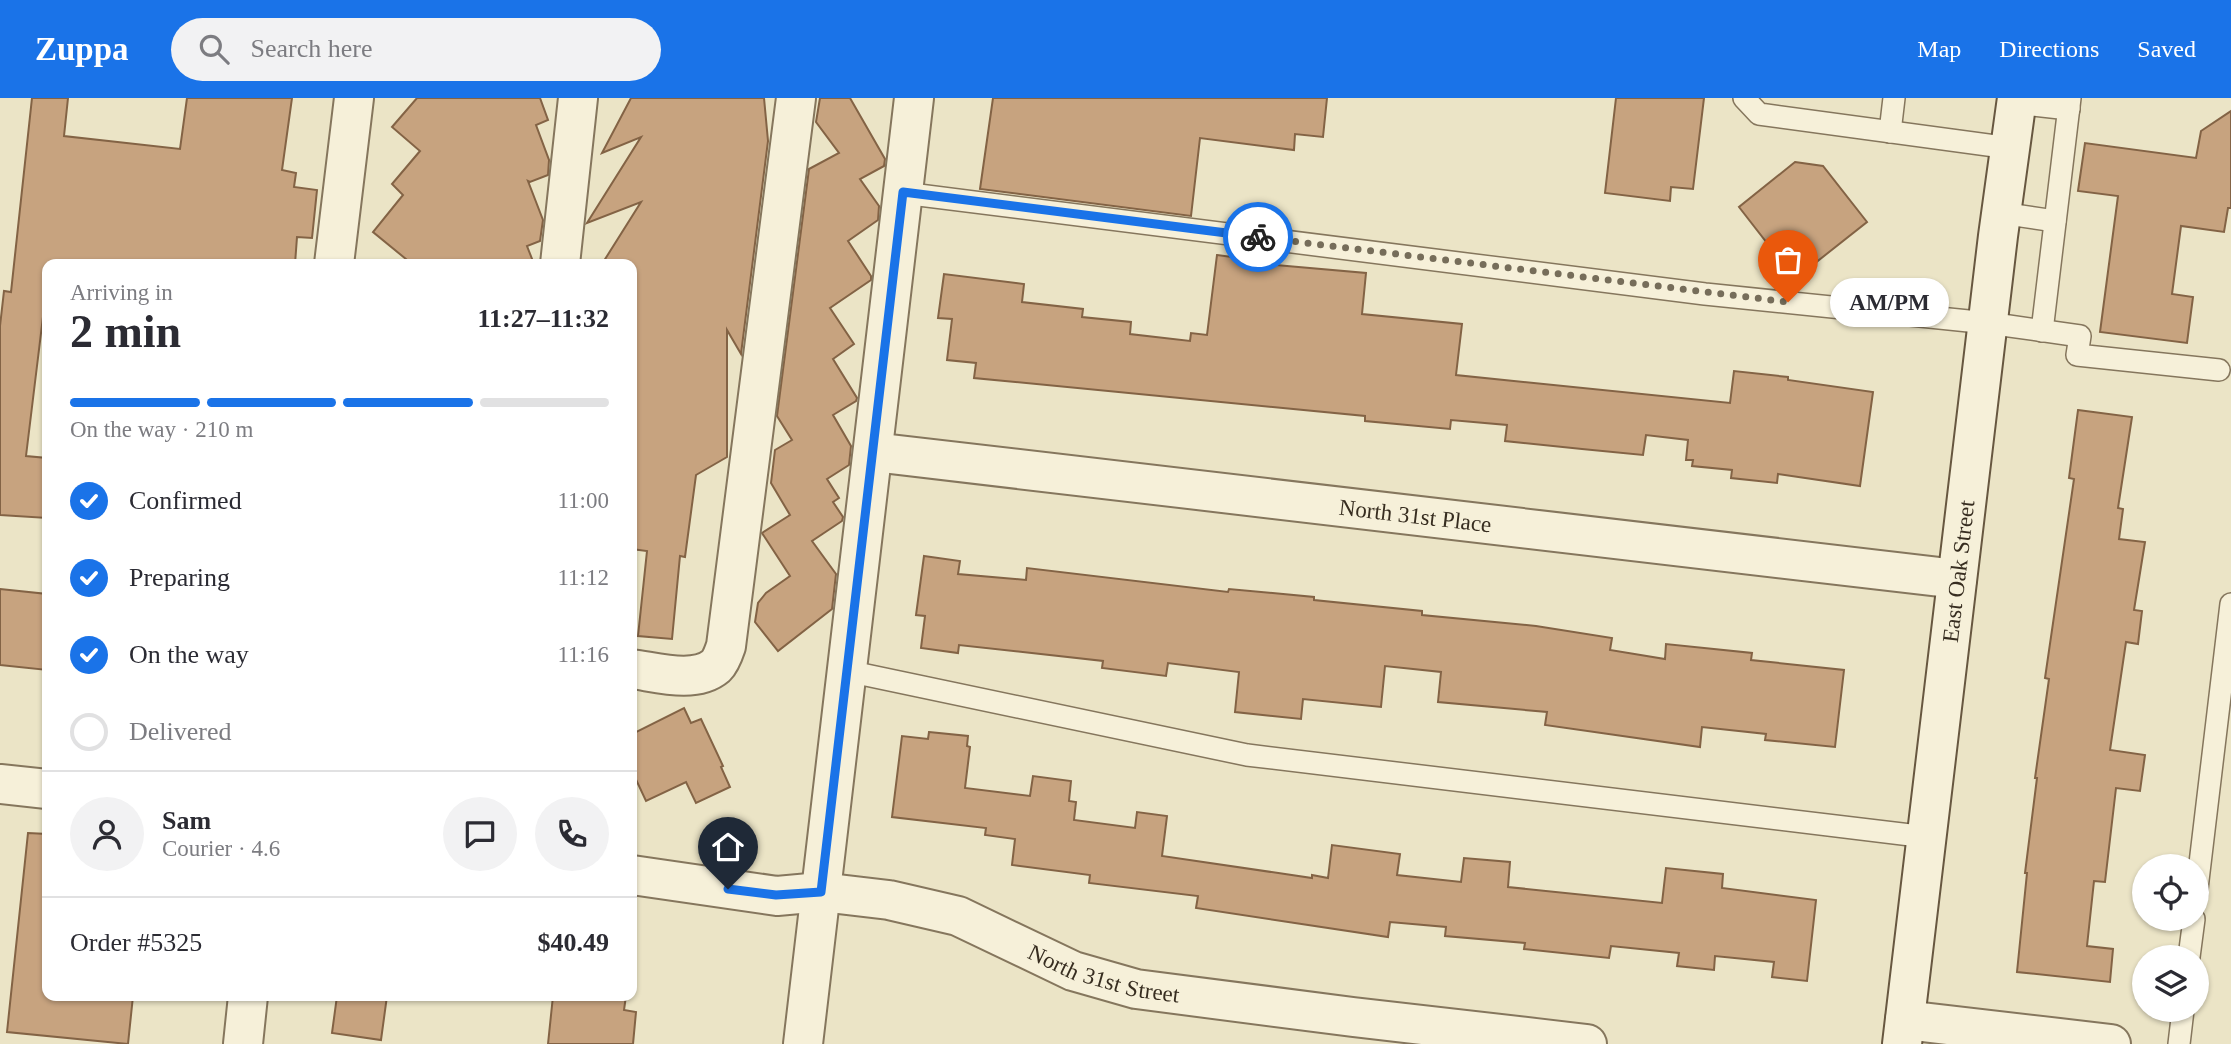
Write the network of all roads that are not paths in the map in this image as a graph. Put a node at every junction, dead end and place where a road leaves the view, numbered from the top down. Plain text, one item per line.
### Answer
1 (354, 98) edge
2 (578, 98) edge
3 (796, 98) edge
4 (914, 98) edge
5 (1744, 98) edge
6 (1894, 98) edge
7 (2016, 100) edge
8 (2070, 104) edge
9 (1890, 132) junction
10 (2010, 148) junction
11 (903, 192) junction
12 (2001, 213) junction
13 (2055, 220) junction
14 (335, 259) edge
15 (561, 259) edge
16 (1988, 323) junction
17 (2042, 331) junction
18 (2219, 370) dead end
19 (873, 452) junction
20 (1957, 579) junction
21 (2231, 604) edge
22 (637, 670) edge
23 (847, 671) junction
24 (0, 783) edge
25 (42, 788) edge
26 (1927, 837) junction
27 (2201, 854) edge
28 (637, 876) edge
29 (821, 892) junction
30 (247, 1001) edge
31 (2182, 1022) edge
32 (1903, 1032) edge
33 (243, 1044) edge
34 (803, 1044) edge
35 (1587, 1044) edge
36 (2111, 1044) edge
37 (2179, 1044) edge

1 - 14 street
2 - 15 street
3 - 22 street
4 - 11 street
5 - 9 lane
6 - 9 lane
7 - 8 lane
7 - 10 street, East Oak Street
8 - 13 lane
9 - 10 lane
10 - 12 street, East Oak Street
11 - 16 lane
11 - 19 street
12 - 13 lane
12 - 16 street, East Oak Street
13 - 17 lane
16 - 17 lane
16 - 20 street, East Oak Street
17 - 18 lane
19 - 20 street, North 31st Place
19 - 23 street
20 - 26 street, East Oak Street
21 - 27 lane
23 - 26 lane
23 - 29 street
24 - 25 street
26 - 32 street, East Oak Street
28 - 29 street, North 31st Street
29 - 34 street
29 - 35 street, North 31st Street
30 - 33 street
31 - 37 lane
32 - 36 street

